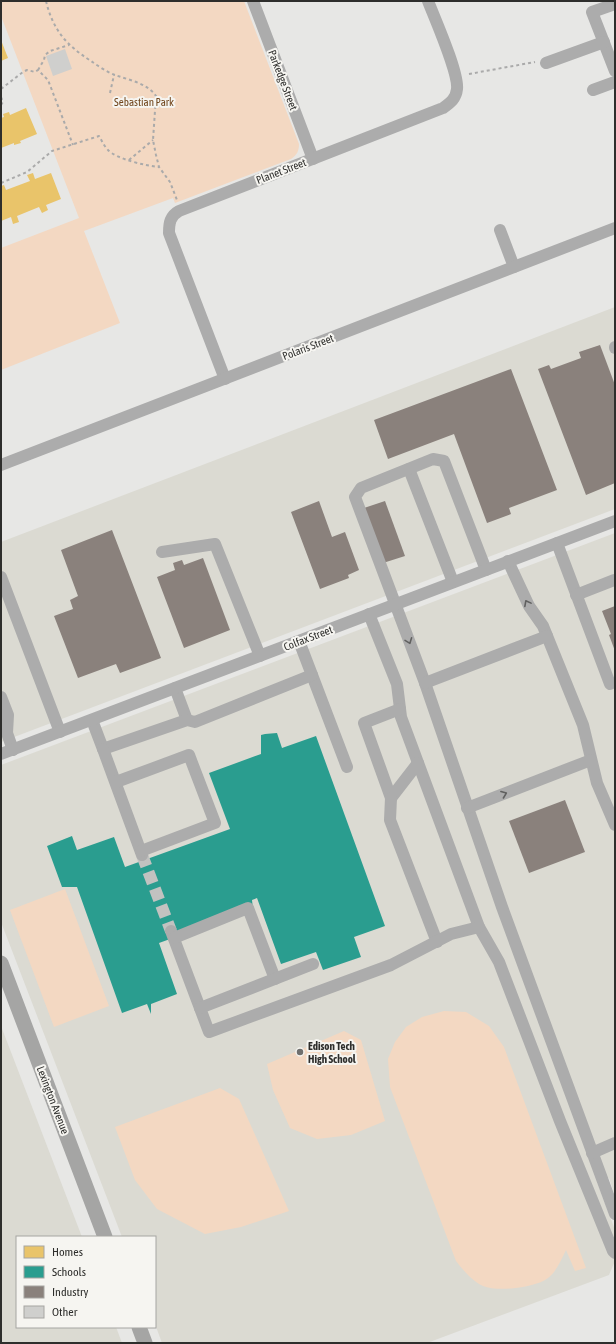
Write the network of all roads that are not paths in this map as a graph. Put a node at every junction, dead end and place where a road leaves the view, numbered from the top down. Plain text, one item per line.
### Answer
1 (252, 1) edge
2 (428, 1) edge
3 (615, 4) edge
4 (604, 42) junction
5 (546, 63) road end
6 (615, 71) edge
7 (615, 82) edge
8 (593, 90) dead end
9 (313, 159) junction
10 (615, 228) edge
11 (500, 230) dead end
12 (514, 267) junction
13 (225, 378) junction
14 (1, 465) edge
15 (409, 469) junction
16 (615, 521) edge
17 (556, 543) junction
18 (162, 552) dead end
19 (508, 562) junction
20 (486, 570) junction
21 (1, 577) edge
22 (614, 580) dead end
23 (453, 582) junction
24 (576, 596) junction
25 (396, 604) junction
26 (369, 614) junction
27 (547, 636) junction
28 (300, 641) junction
29 (260, 656) junction
30 (312, 675) junction
31 (425, 682) junction
32 (610, 684) dead end
33 (175, 688) junction
34 (1, 697) edge
35 (400, 709) junction
36 (92, 720) junction
37 (187, 720) junction
38 (60, 732) junction
39 (104, 749) junction
40 (12, 750) junction
41 (1, 754) edge
42 (591, 760) junction
43 (418, 763) junction
44 (347, 767) dead end
45 (116, 782) junction
46 (391, 798) junction
47 (467, 808) junction
48 (615, 825) edge
49 (479, 927) junction
50 (437, 942) junction
51 (1, 963) edge
52 (313, 964) dead end
53 (275, 979) junction
54 (200, 1008) junction
55 (615, 1143) edge
56 (592, 1152) junction
57 (615, 1214) edge
58 (104, 1236) edge
59 (615, 1253) edge
60 (138, 1328) edge
61 (145, 1343) edge

1 - 9 street, Parkedge Street
2 - 9 street, Planet Street
3 - 4 street
4 - 5 street
4 - 6 street
7 - 8 street
9 - 13 street, Planet Street
10 - 12 street, Polaris Street
11 - 12 street
12 - 13 street, Polaris Street
13 - 14 street, Polaris Street
15 - 20 street
15 - 23 street
15 - 25 street
16 - 17 street, Colfax Street
17 - 19 street, Colfax Street
17 - 24 street
18 - 29 street
19 - 20 street, Colfax Street
27 -> 19 street
20 - 23 street, Colfax Street
21 - 38 street
22 - 24 street
23 - 25 street, Colfax Street
24 - 32 street
25 - 26 street, Colfax Street
25 -> 31 street
26 - 28 street, Colfax Street
26 - 35 street
27 - 31 street
27 - 42 street
28 - 29 street, Colfax Street
28 - 30 street
29 - 33 street, Colfax Street
30 - 37 street
30 - 44 street
31 - 47 street
33 - 36 street, Colfax Street
33 - 37 street
34 - 40 street
35 - 43 street
35 - 46 street
36 - 38 street, Colfax Street
36 - 39 street
37 - 39 street
38 - 40 street, Colfax Street
39 - 45 street
40 - 41 street, Colfax Street
47 -> 42 street
42 - 48 street
43 - 46 street
43 - 49 street
45 - 45 street
46 - 50 street
47 - 56 street
49 - 50 street
49 - 59 street
50 - 54 street
51 - 58 main road, Lexington Avenue
52 - 53 street
53 - 54 street
53 - 54 street
55 - 56 street
56 - 57 street
60 - 61 main road

